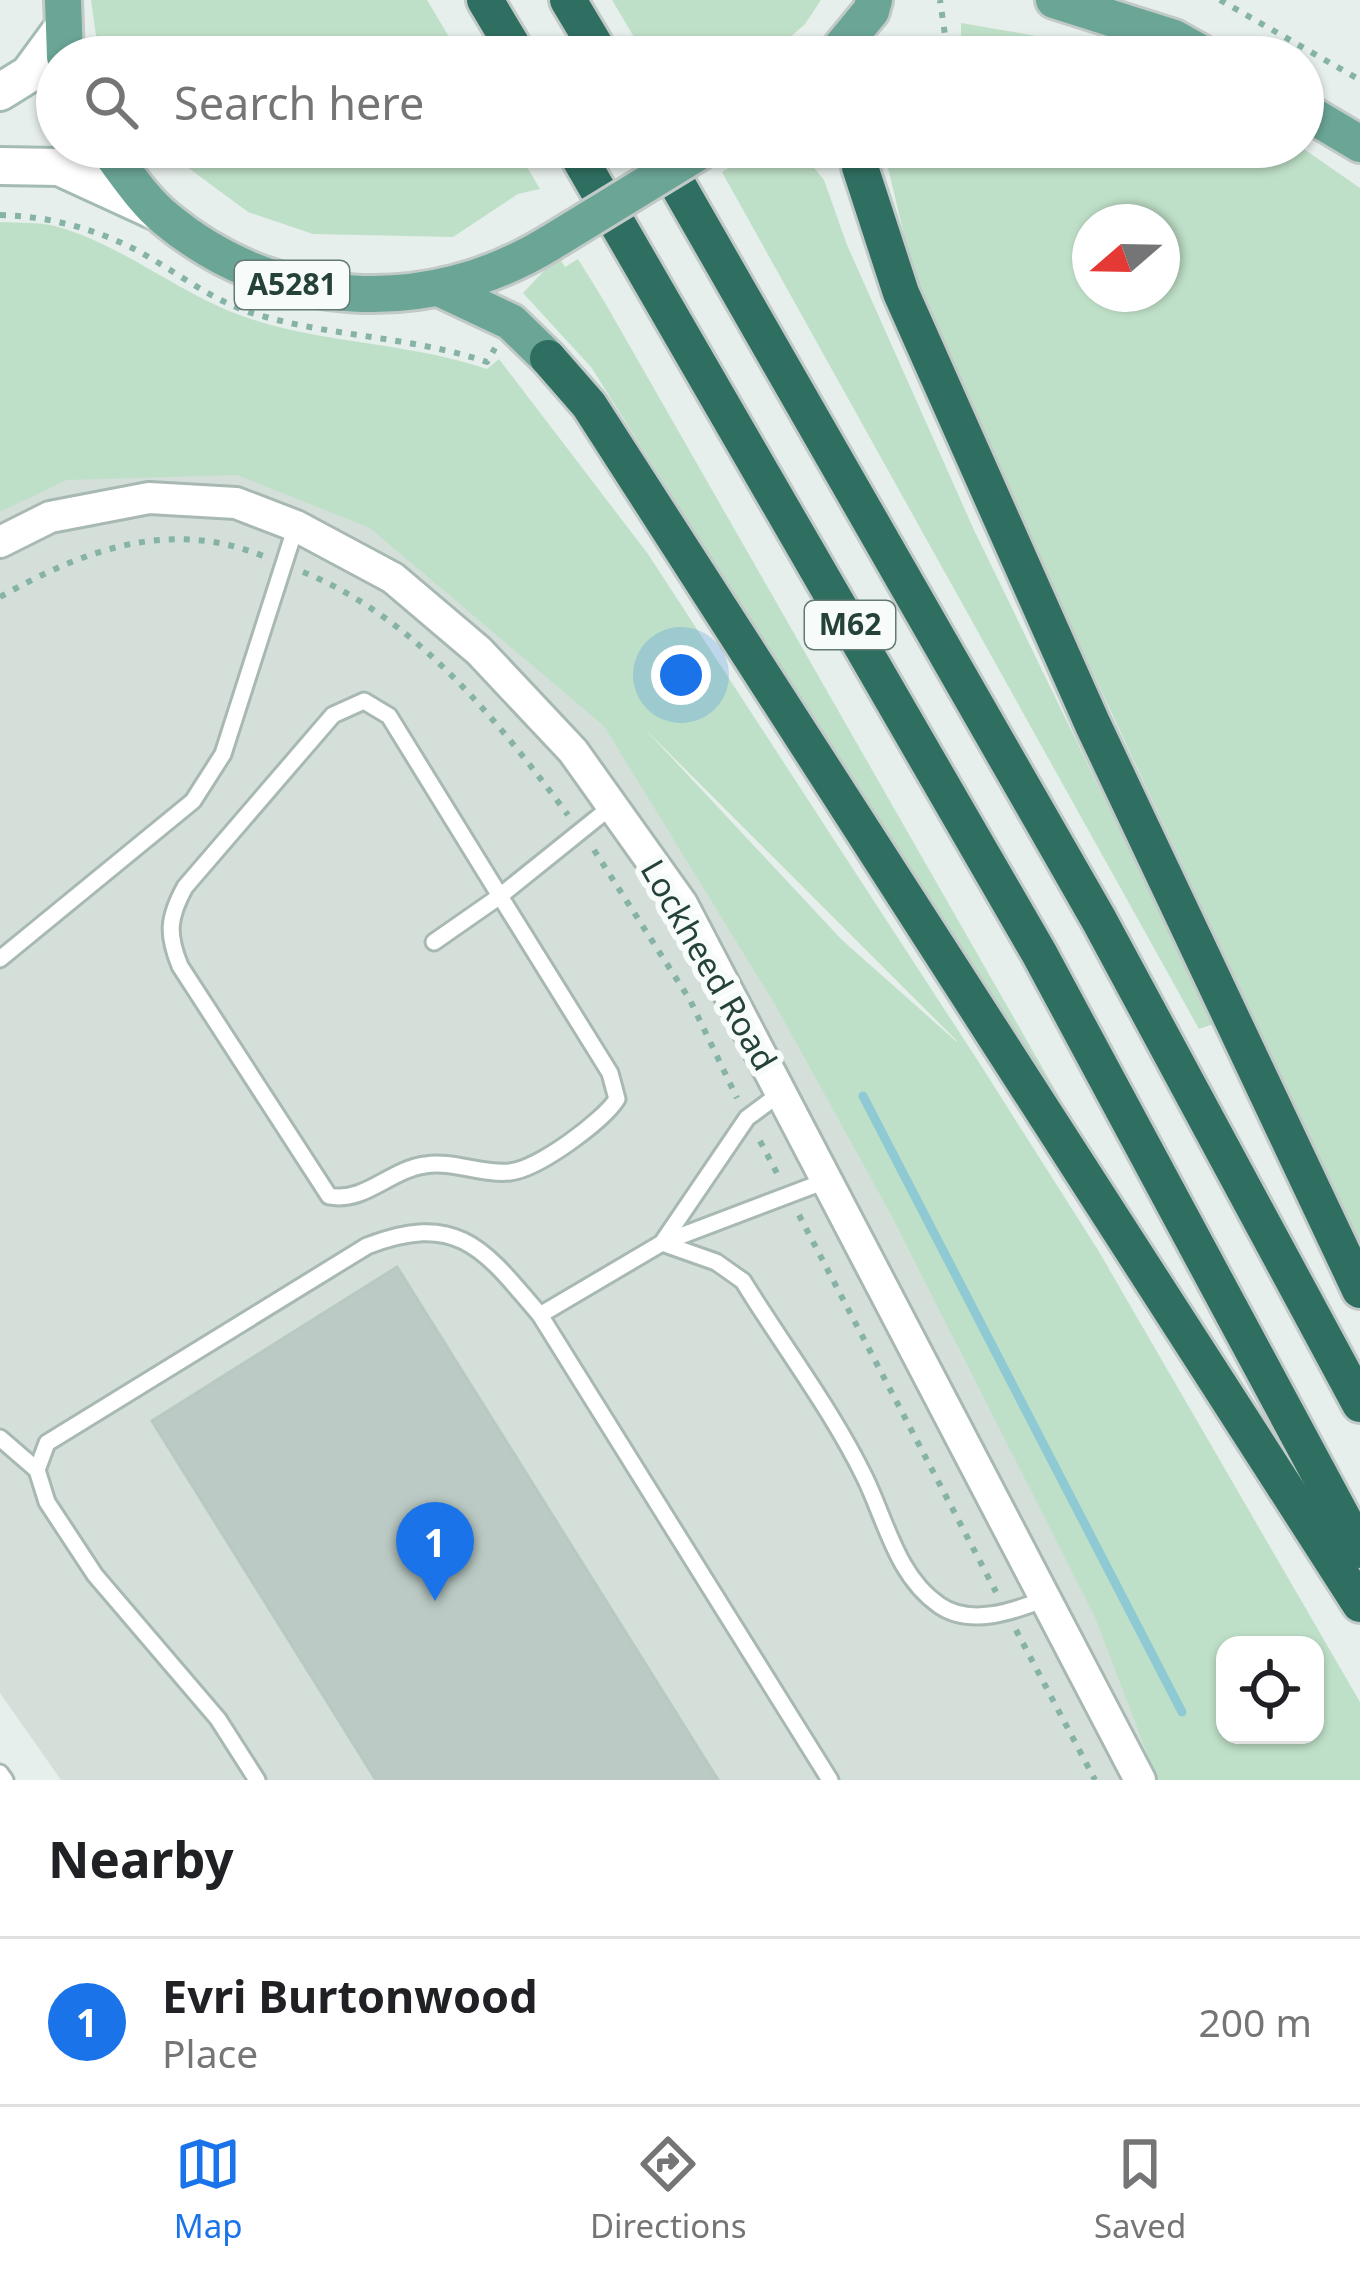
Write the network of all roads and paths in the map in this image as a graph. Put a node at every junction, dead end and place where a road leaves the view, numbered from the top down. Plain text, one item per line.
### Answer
1 (485, 0) edge
2 (568, 0) edge
3 (940, 0) edge
4 (1054, 0) edge
5 (1128, 0) edge
6 (1220, 0) edge
7 (507, 36) edge
8 (589, 36) edge
9 (945, 36) edge
10 (1168, 36) edge
11 (1172, 36) edge
12 (1283, 36) edge
13 (1324, 59) edge
14 (36, 65) edge
15 (1360, 80) edge
16 (0, 92) edge
17 (1324, 123) edge
18 (1360, 144) edge
19 (0, 166) edge
20 (36, 167) edge
21 (61, 168) edge
22 (123, 168) edge
23 (585, 168) edge
24 (668, 168) edge
25 (673, 168) edge
26 (861, 168) edge
27 (160, 214) junction
28 (443, 290) junction
29 (548, 358) joint
30 (296, 526) junction
31 (225, 540) dead end
32 (0, 542) edge
33 (334, 584) dead end
34 (0, 597) edge
35 (612, 806) junction
36 (566, 812) dead end
37 (598, 854) dead end
38 (500, 896) junction
39 (434, 942) dead end
40 (0, 959) edge
41 (782, 1092) junction
42 (747, 1118) junction
43 (828, 1180) junction
44 (789, 1196) junction
45 (662, 1243) junction
46 (1360, 1290) edge
47 (540, 1315) junction
48 (1360, 1405) edge
49 (0, 1438) edge
50 (37, 1470) junction
51 (1360, 1550) edge
52 (993, 1586) dead end
53 (1046, 1599) junction
54 (1360, 1604) edge
55 (1024, 1646) dead end
56 (257, 1780) edge
57 (830, 1780) edge
58 (1095, 1780) edge
59 (1140, 1780) edge

1 - 7 highway
2 - 8 highway
3 - 9 path
4 - 10 main road
5 - 11 main road
6 - 12 path
13 - 15 path
14 - 16 street
17 - 18 main road
19 - 20 street
21 - 27 street
22 - 27 main road, A5281
23 - 51 highway, M62
24 - 48 highway, M62
25 - 28 main road, A5281, bridge
26 - 46 highway
27 - 28 main road, A5281
28 - 29 main road
29 - 54 highway
30 - 32 street, Lockheed Road
30 - 35 street, Lockheed Road
30 - 40 lane
31 - 34 path
33 - 36 path
35 - 38 lane
35 - 41 street, Lockheed Road
37 - 42 path
38 - 38 lane
38 - 39 lane
41 - 42 lane
41 - 43 street, Lockheed Road
42 - 44 path
42 - 45 lane
43 - 44 lane
43 - 53 street, Lockheed Road
44 - 45 lane
44 - 52 path
45 - 47 lane
45 - 53 lane
47 - 50 lane
47 - 57 lane
49 - 50 lane
50 - 56 lane
53 - 59 street, Lockheed Road
55 - 58 path

